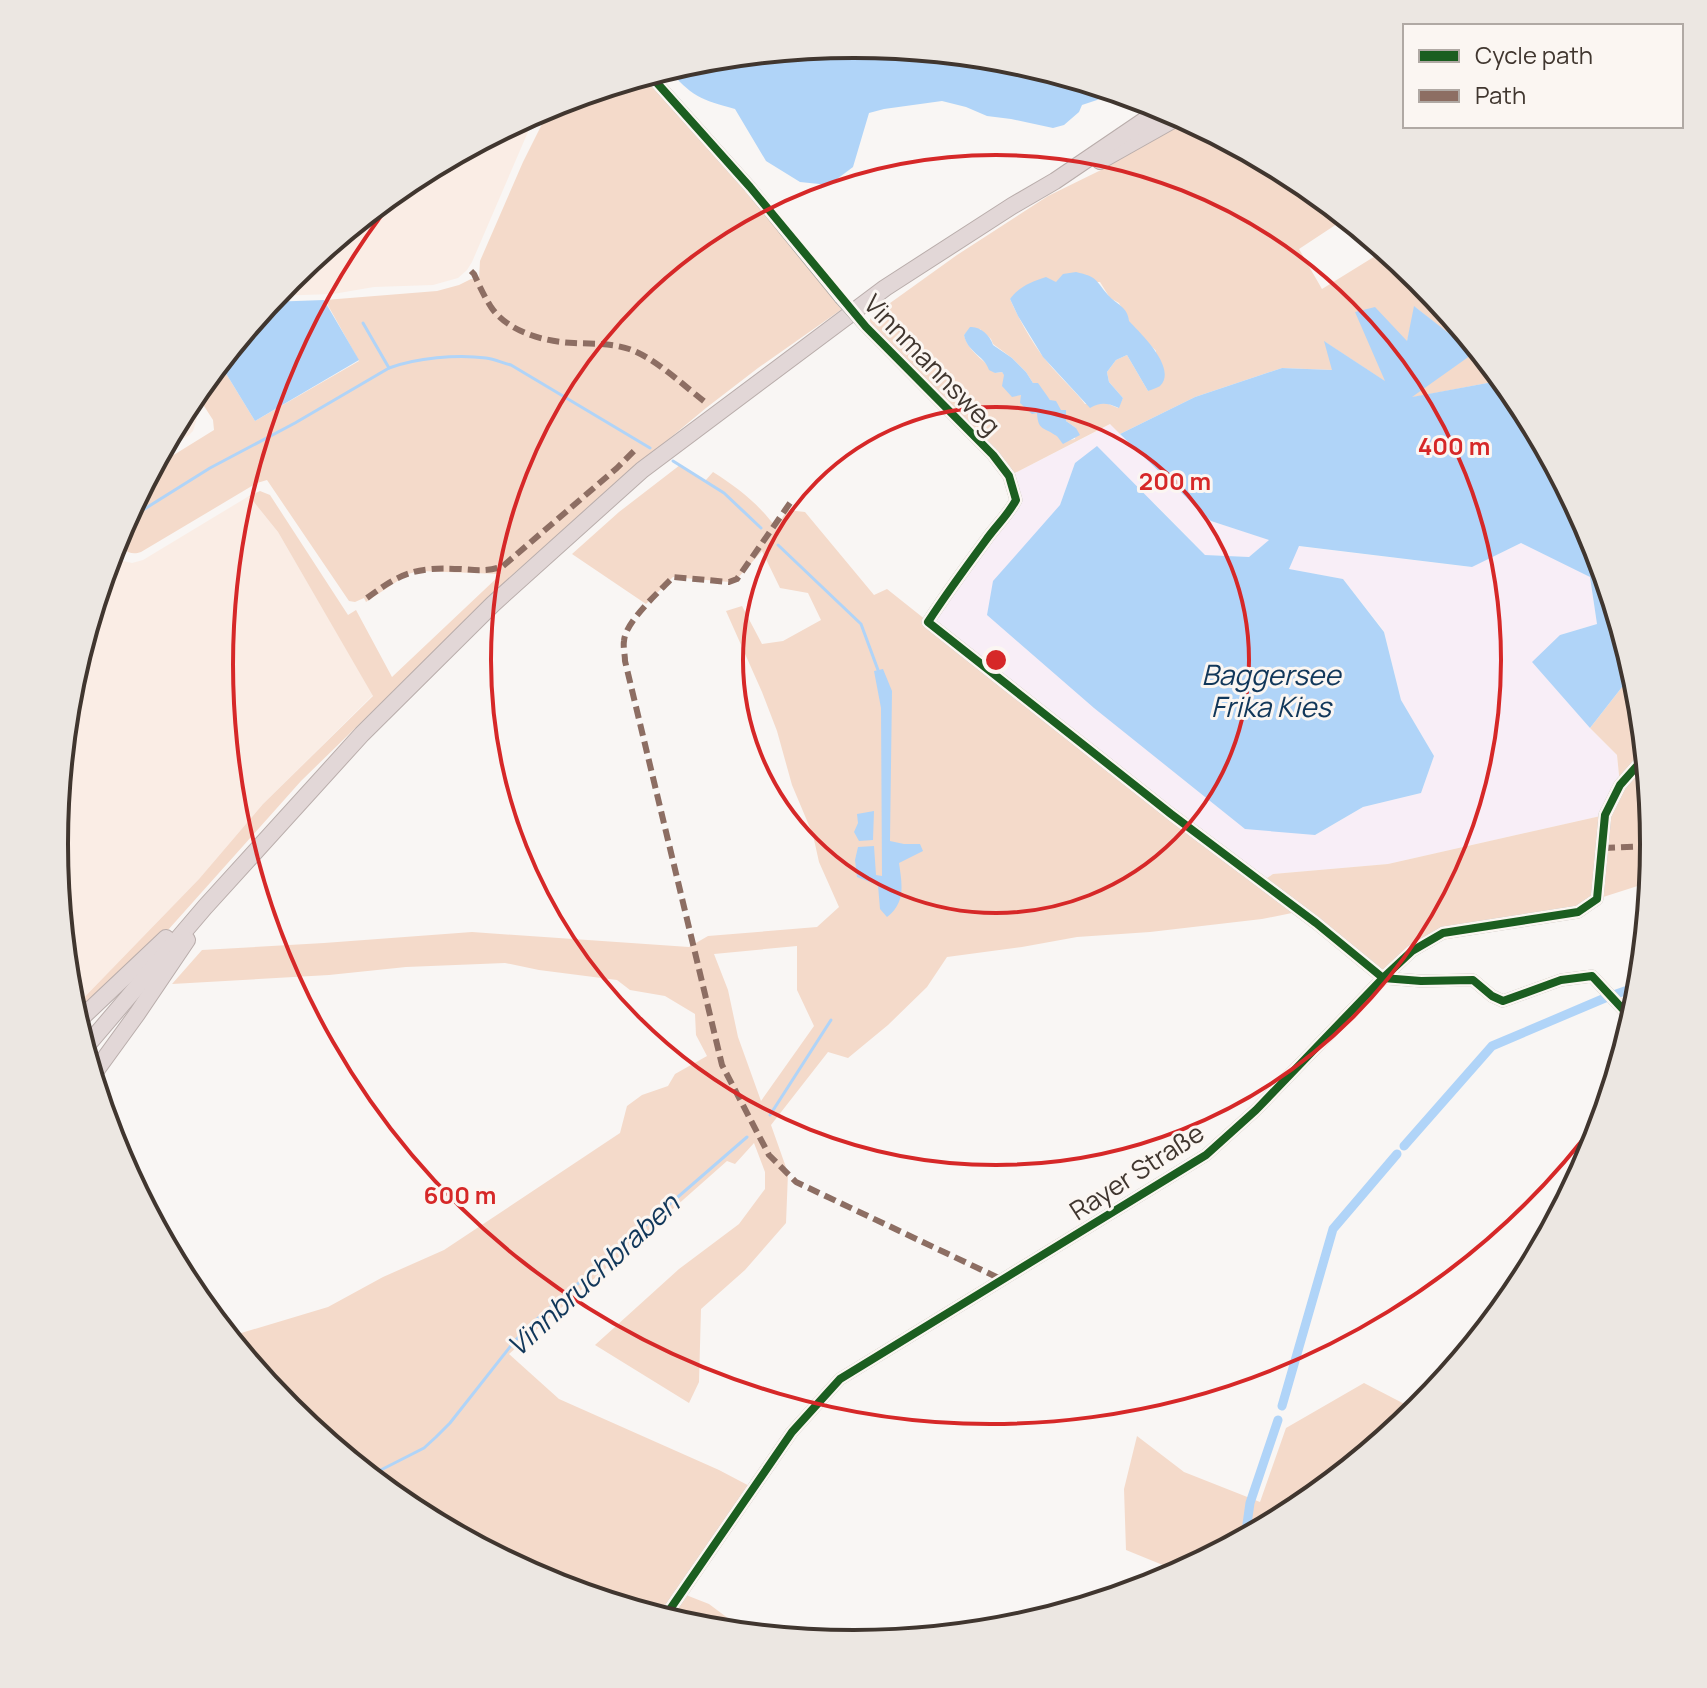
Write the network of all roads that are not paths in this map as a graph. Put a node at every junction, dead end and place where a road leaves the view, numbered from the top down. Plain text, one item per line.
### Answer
1 (657, 83) edge
2 (1150, 117) edge
3 (1167, 124) edge
4 (1055, 181) junction
5 (1636, 768) edge
6 (205, 907) junction
7 (1383, 978) junction
8 (1621, 1008) edge
9 (87, 1013) edge
10 (92, 1039) edge
11 (100, 1065) edge
12 (671, 1608) edge

1 - 7 street, Vinnmannsweg, bridge
2 - 4 highway
3 - 4 highway
4 - 6 highway
5 - 7 street, Rayer Straße
6 - 9 highway
6 - 10 highway
6 - 11 highway
7 - 8 street
7 - 12 street, Rayer Straße

